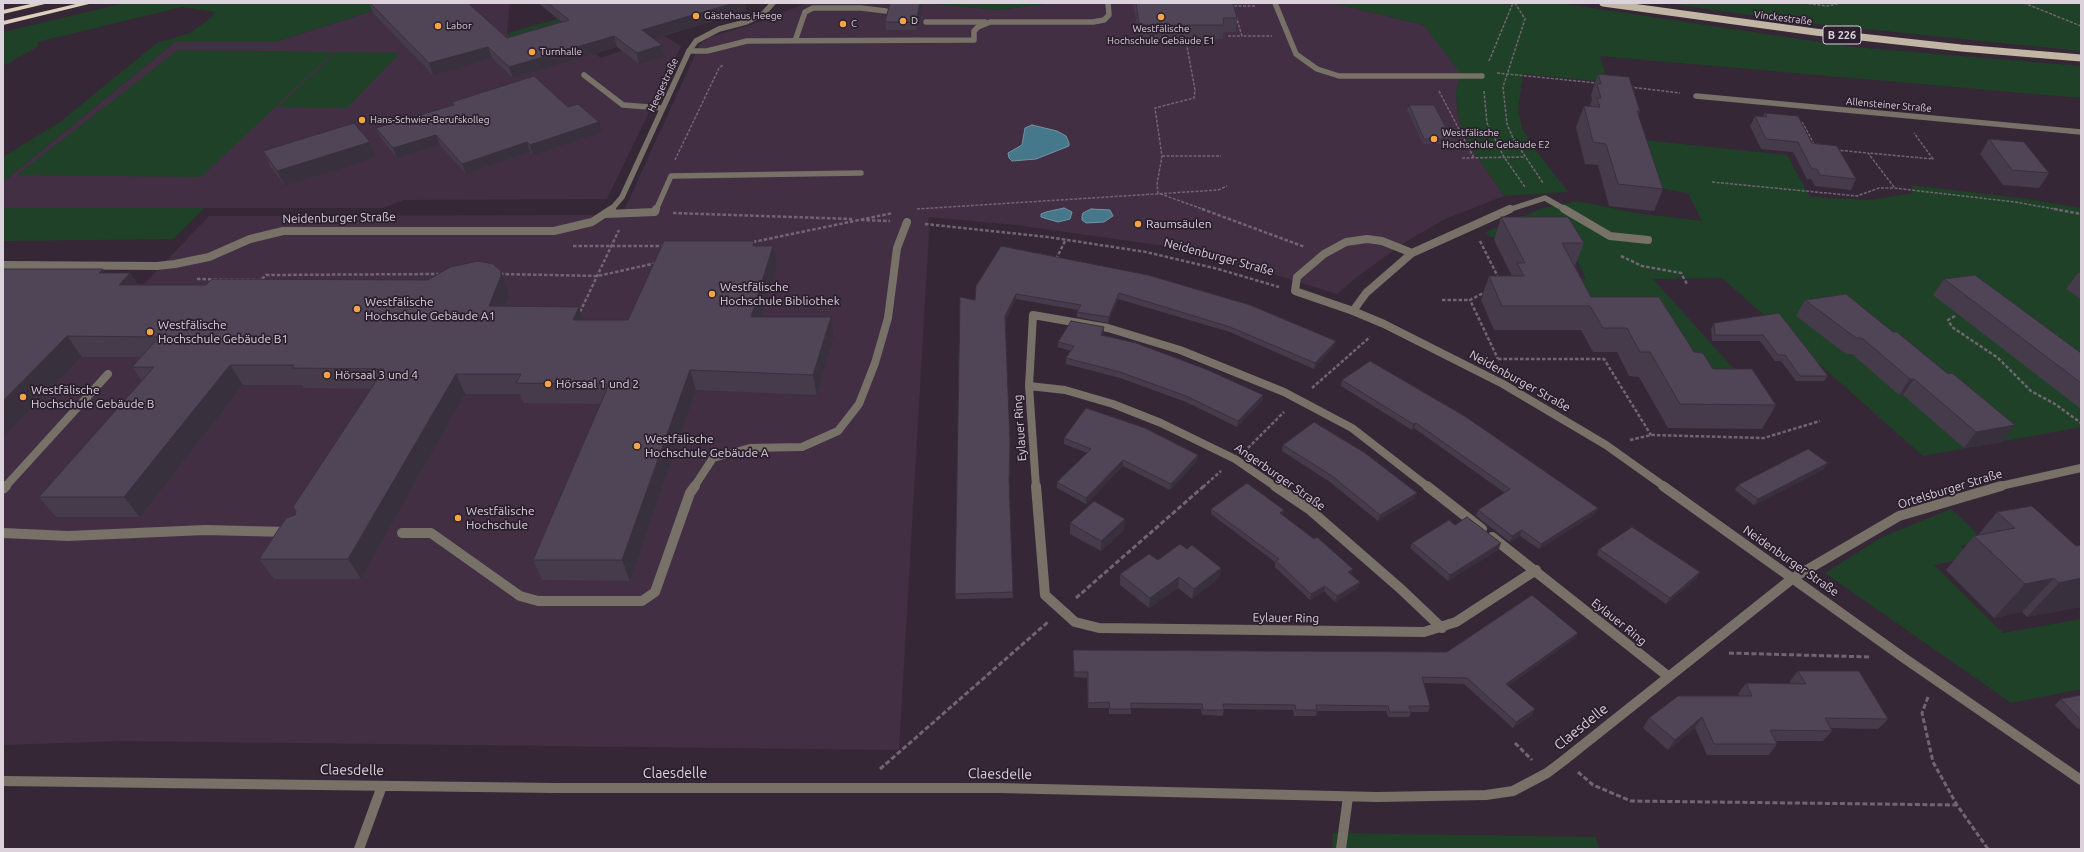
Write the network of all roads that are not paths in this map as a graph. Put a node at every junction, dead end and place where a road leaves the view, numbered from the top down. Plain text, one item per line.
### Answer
1 (45, 3) edge
2 (89, 3) edge
3 (773, 3) edge
4 (1108, 3) edge
5 (1275, 3) edge
6 (1603, 3) edge
7 (886, 11) edge
8 (3, 12) edge
9 (926, 22) dead end
10 (990, 22) junction
11 (3, 23) edge
12 (794, 41) junction
13 (689, 51) junction
14 (2081, 58) edge
15 (1483, 74) road end
16 (584, 75) dead end
17 (1696, 96) road end
18 (662, 108) junction
19 (2081, 132) edge
20 (862, 173) dead end
21 (606, 214) junction
22 (906, 222) road end
23 (1648, 240) dead end
24 (1412, 254) junction
25 (3, 265) edge
26 (1354, 311) junction
27 (108, 374) dead end
28 (1029, 386) junction
29 (2081, 468) edge
30 (3, 490) edge
31 (296, 532) edge
32 (3, 533) edge
33 (402, 533) dead end
34 (1536, 570) junction
35 (1793, 578) junction
36 (1442, 628) junction
37 (1669, 677) junction
38 (2081, 780) edge
39 (3, 781) edge
40 (382, 786) junction
41 (1348, 797) junction
42 (359, 849) edge
43 (1341, 849) edge

1 - 8 highway
2 - 11 highway
3 - 13 street, Heegestraße
4 - 10 street
5 - 15 street
6 - 14 main road, Vinckestraße / B 226
7 - 12 street
9 - 10 street
10 - 12 street
12 - 13 street
13 - 18 street, Heegestraße
16 - 18 street
17 - 19 street, Allensteiner Straße
18 - 21 street, Heegestraße
20 - 21 street, Neidenburger Straße
21 - 25 street, Neidenburger Straße
22 - 33 street
23 - 24 street
24 - 26 street
24 - 26 street, Neidenburger Straße
26 - 35 street, Neidenburger Straße
27 - 30 street
28 - 34 street, Eylauer Ring
28 - 36 street, Angerburger Straße
28 - 36 street, Eylauer Ring
29 - 35 street, Ortelsburger Straße
31 - 32 street
34 - 36 street, Eylauer Ring
34 - 37 street, Eylauer Ring
35 - 37 street, Claesdelle
35 - 38 street, Neidenburger Straße
37 - 41 street, Claesdelle
39 - 40 street, Claesdelle
40 - 41 street, Claesdelle
40 - 42 street
41 - 43 street

